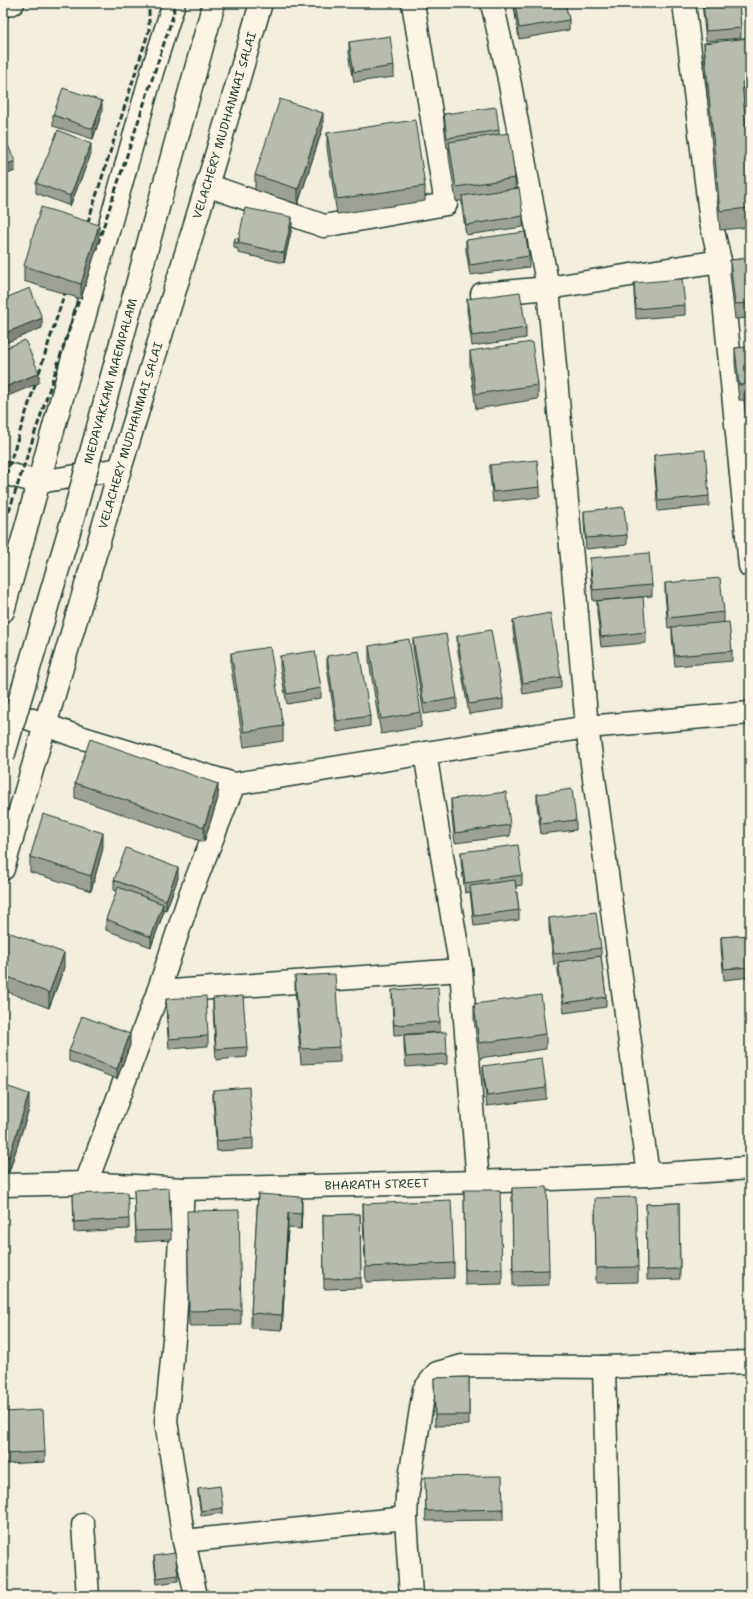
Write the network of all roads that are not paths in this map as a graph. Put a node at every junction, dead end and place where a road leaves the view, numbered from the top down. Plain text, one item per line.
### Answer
1 (13, 3) edge
2 (174, 3) edge
3 (214, 3) edge
4 (261, 3) edge
5 (413, 3) edge
6 (492, 3) edge
7 (684, 3) edge
8 (3, 6) edge
9 (207, 185) junction
10 (720, 261) junction
11 (548, 288) junction
12 (482, 294) dead end
13 (120, 469) junction
14 (3, 473) edge
15 (39, 482) junction
16 (750, 564) edge
17 (3, 611) edge
18 (3, 709) edge
19 (750, 713) edge
20 (45, 725) junction
21 (587, 727) junction
22 (425, 753) junction
23 (3, 757) edge
24 (234, 784) junction
25 (3, 870) edge
26 (460, 970) junction
27 (158, 992) junction
28 (750, 1168) edge
29 (648, 1175) junction
30 (478, 1182) junction
31 (86, 1183) junction
32 (3, 1185) edge
33 (183, 1189) junction
34 (750, 1362) edge
35 (604, 1367) junction
36 (406, 1518) junction
37 (83, 1525) dead end
38 (184, 1541) junction
39 (88, 1596) edge
40 (196, 1596) edge
41 (412, 1596) edge
42 (610, 1596) edge

1 - 8 street
2 - 15 street
3 - 23 street, MEDAVAKKAM MAEMPALAM, bridge
4 - 9 street, VELACHERY MUDHANMAI SALAI
5 - 9 street
6 - 11 street
7 - 10 street
9 - 13 street, VELACHERY MUDHANMAI SALAI
10 - 11 street
10 - 16 street
11 - 12 street
11 - 21 street
13 - 15 street
13 - 20 street, VELACHERY MUDHANMAI SALAI
14 - 15 street
15 - 17 street
18 - 20 street
19 - 21 street
20 - 24 street
20 - 25 street, VELACHERY MUDHANMAI SALAI
21 - 22 street
21 - 29 street
22 - 24 street
22 - 26 street
24 - 27 street
26 - 27 street
26 - 30 street
27 - 31 street
28 - 29 street, BHARATH STREET
29 - 30 street, BHARATH STREET
30 - 33 street, BHARATH STREET
31 - 32 street, BHARATH STREET
31 - 33 street, BHARATH STREET
33 - 38 street
34 - 35 street
35 - 36 street
35 - 42 street
36 - 38 street
36 - 41 street
37 - 39 street
38 - 40 street

